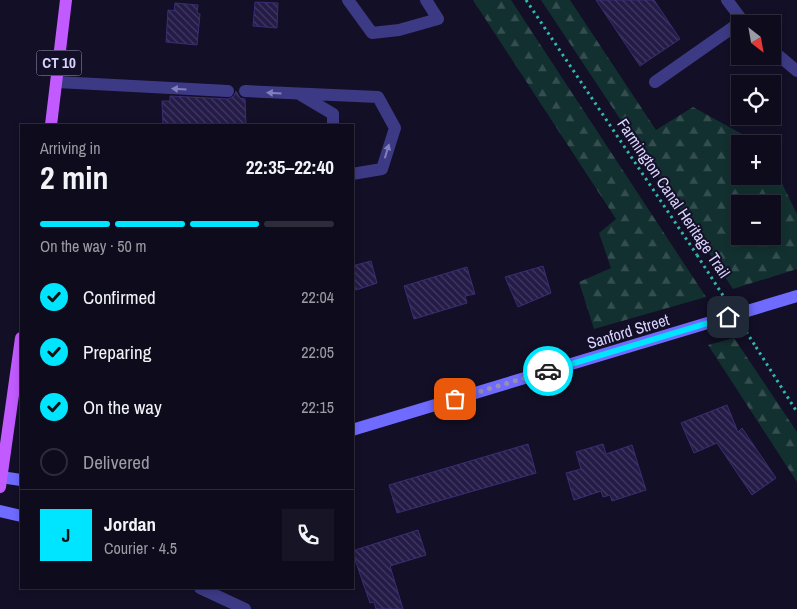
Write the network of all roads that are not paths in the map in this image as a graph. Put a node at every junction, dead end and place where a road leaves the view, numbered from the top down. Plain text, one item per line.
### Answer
1 (66, 0) edge
2 (348, 0) edge
3 (426, 0) edge
4 (727, 0) edge
5 (739, 15) edge
6 (731, 31) edge
7 (781, 58) edge
8 (797, 71) edge
9 (57, 82) junction
10 (655, 82) dead end
11 (228, 91) dead end
12 (244, 91) dead end
13 (300, 94) junction
14 (51, 124) edge
15 (333, 124) edge
16 (354, 174) edge
17 (797, 296) edge
18 (20, 345) edge
19 (354, 429) edge
20 (0, 480) edge
21 (20, 480) edge
22 (0, 511) edge
23 (20, 516) edge
24 (202, 589) edge
25 (245, 609) edge

1 - 9 main road, CT 10
2 - 3 street
4 - 5 street
6 - 10 street
7 - 8 street
11 -> 9 street
9 - 14 main road, CT 10
13 -> 12 street
13 - 15 street
16 -> 13 street
17 - 19 street, Sanford Street
18 - 20 main road
20 - 21 street
22 - 23 street
24 - 25 street

